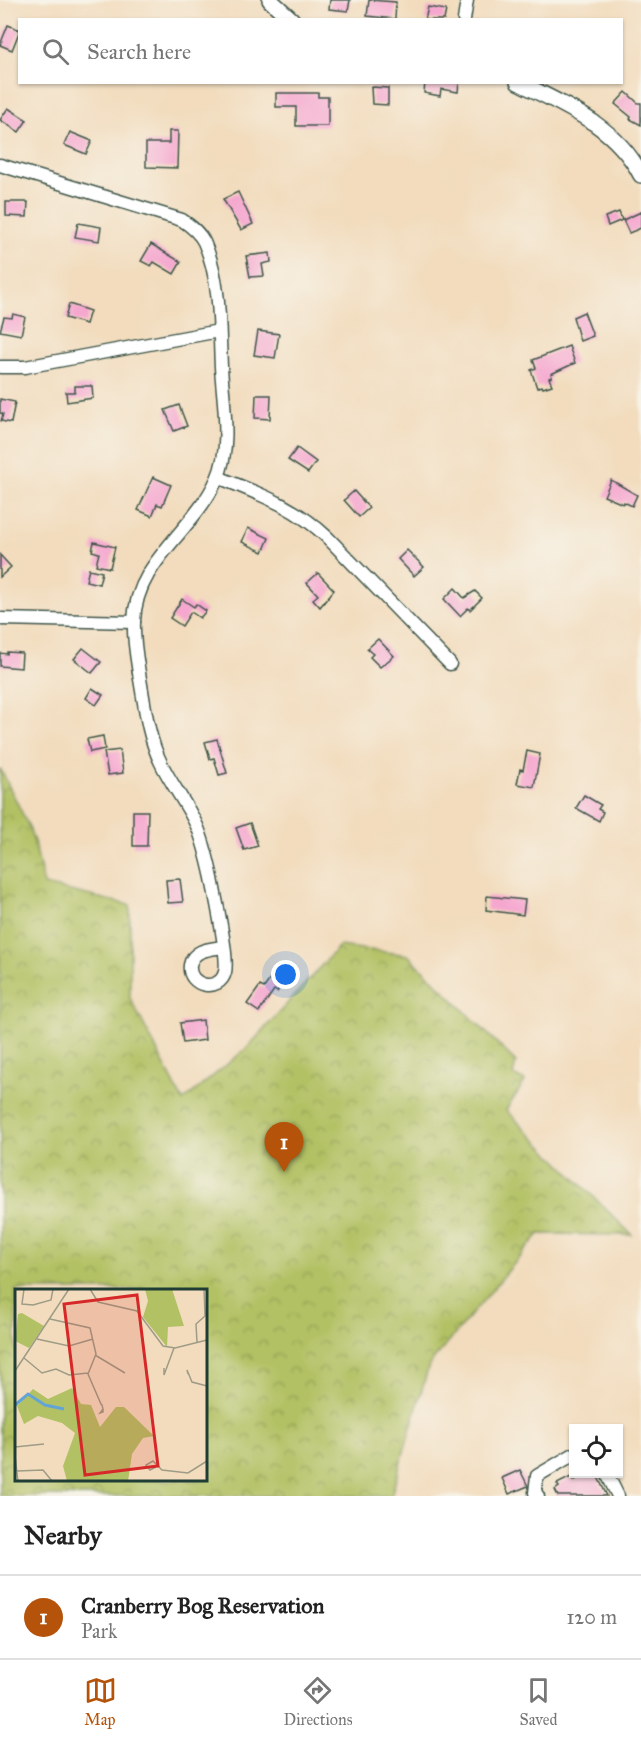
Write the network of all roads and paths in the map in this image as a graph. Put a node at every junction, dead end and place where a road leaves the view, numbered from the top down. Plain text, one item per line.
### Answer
1 (270, 0) edge
2 (467, 0) edge
3 (290, 18) edge
4 (464, 18) edge
5 (522, 84) edge
6 (0, 165) edge
7 (641, 175) edge
8 (219, 331) junction
9 (0, 367) edge
10 (218, 477) junction
11 (0, 620) edge
12 (134, 622) junction
13 (450, 664) dead end
14 (223, 947) dead end
15 (569, 1456) edge
16 (609, 1478) edge
17 (538, 1496) edge
18 (618, 1496) edge

1 - 3 main road
2 - 4 street
5 - 7 main road
6 - 8 street
8 - 9 street
8 - 10 street
10 - 12 street
10 - 13 street
11 - 12 street
12 - 14 street
15 - 17 street
16 - 18 street

